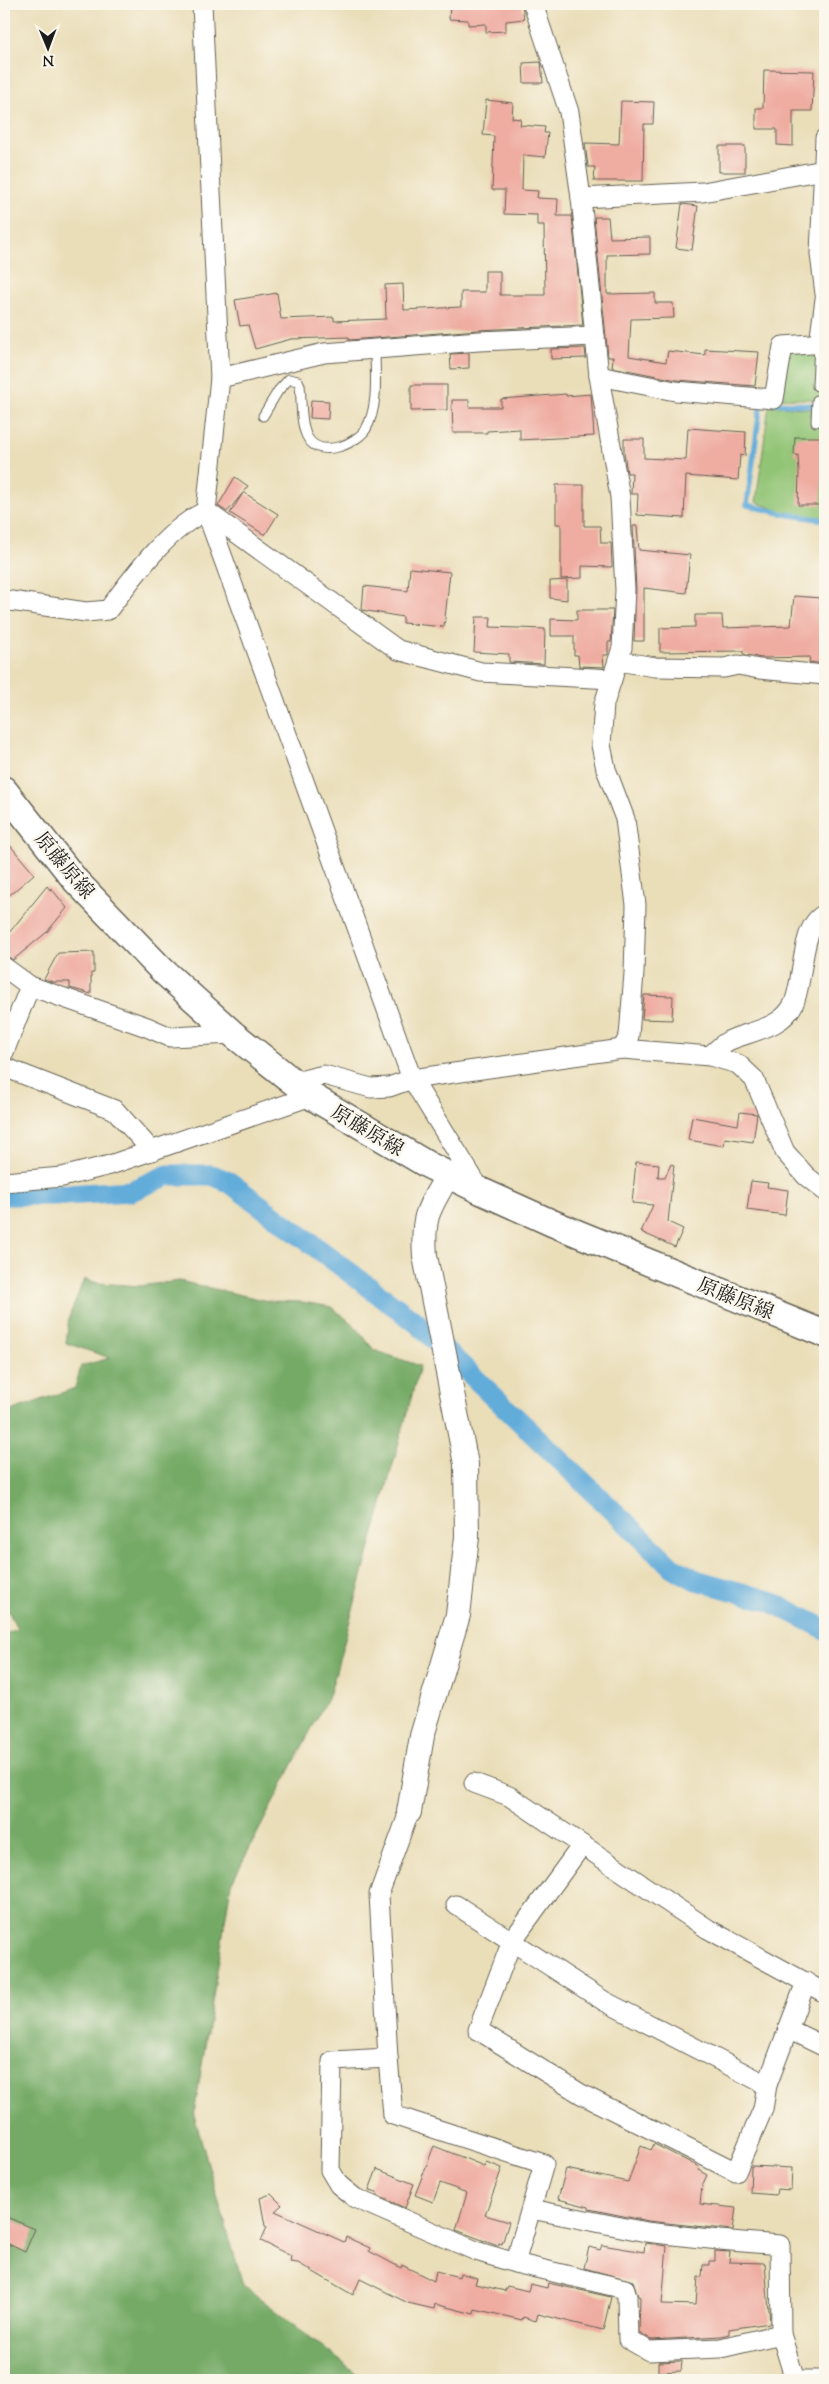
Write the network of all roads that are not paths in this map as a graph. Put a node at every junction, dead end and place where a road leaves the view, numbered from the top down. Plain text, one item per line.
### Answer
1 (202, 4) edge
2 (532, 4) edge
3 (825, 138) edge
4 (824, 170) junction
5 (581, 198) junction
6 (825, 294) edge
7 (825, 299) edge
8 (595, 336) junction
9 (822, 344) edge
10 (375, 350) junction
11 (599, 376) junction
12 (220, 378) junction
13 (817, 386) dead end
14 (816, 404) dead end
15 (263, 416) dead end
16 (816, 422) dead end
17 (206, 511) junction
18 (4, 600) edge
19 (615, 670) junction
20 (825, 676) edge
21 (4, 790) edge
22 (825, 914) edge
23 (4, 967) edge
24 (30, 986) junction
25 (233, 1034) junction
26 (622, 1050) junction
27 (4, 1052) edge
28 (710, 1056) junction
29 (4, 1067) edge
30 (412, 1079) junction
31 (302, 1089) junction
32 (152, 1151) junction
33 (448, 1175) junction
34 (4, 1182) edge
35 (481, 1191) junction
36 (825, 1191) edge
37 (825, 1334) edge
38 (474, 1783) dead end
39 (410, 1812) joint
40 (582, 1845) junction
41 (456, 1905) dead end
42 (512, 1941) junction
43 (806, 1982) junction
44 (825, 1993) edge
45 (788, 2029) junction
46 (825, 2047) edge
47 (388, 2058) junction
48 (767, 2085) junction
49 (531, 2208) junction
50 (515, 2264) junction
51 (781, 2334) junction
52 (825, 2380) edge

1 - 12 street
2 - 5 street
3 - 4 street
4 - 5 street
4 - 6 street
5 - 8 street
7 - 9 street
8 - 10 street
8 - 11 street
9 - 11 street
9 - 13 lane
10 - 12 street
10 - 15 lane
11 - 19 street
12 - 17 street
14 - 16 lane
17 - 18 street
17 - 19 street
17 - 30 street
19 - 20 street
19 - 26 street
21 - 25 main road, 原藤原線
22 - 28 street
23 - 24 street
24 - 25 street
24 - 27 street
25 - 31 main road, 原藤原線
26 - 28 street
26 - 30 street
28 - 36 street
29 - 32 street
30 - 31 street
30 - 35 street
31 - 32 street
31 - 33 main road, 原藤原線
32 - 34 street
33 - 35 main road, 原藤原線
33 - 39 street
35 - 37 main road, 原藤原線
38 - 40 street
39 - 47 street
40 - 42 street
40 - 43 street
41 - 42 street
42 - 48 street
42 - 48 street
43 - 44 street
43 - 45 street
45 - 46 street
45 - 48 street
47 - 49 street
47 - 50 street
49 - 50 street
49 - 51 street
50 - 51 street
51 - 52 street

